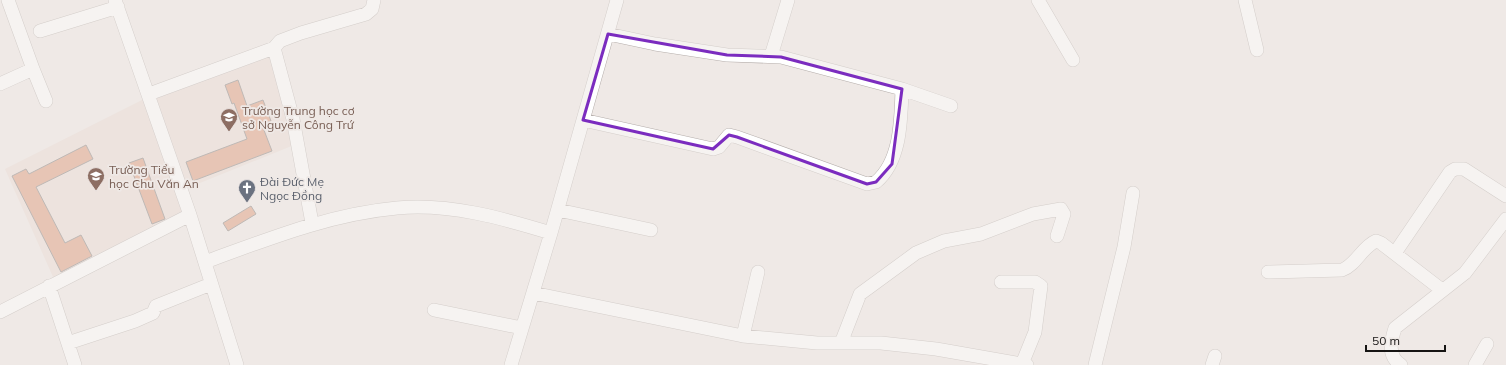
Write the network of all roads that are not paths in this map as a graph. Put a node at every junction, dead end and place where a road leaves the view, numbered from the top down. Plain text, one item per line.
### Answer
1 (8, 0) edge
2 (374, 0) edge
3 (617, 0) edge
4 (788, 0) edge
5 (1038, 0) edge
6 (1245, 0) edge
7 (119, 3) edge
8 (40, 31) dead end
9 (608, 34) junction
10 (274, 48) junction
11 (1257, 50) dead end
12 (771, 56) junction
13 (1073, 60) dead end
14 (33, 69) junction
15 (0, 84) edge
16 (902, 89) junction
17 (149, 94) junction
18 (46, 102) dead end
19 (951, 106) dead end
20 (583, 120) junction
21 (1133, 193) dead end
22 (1506, 196) edge
23 (558, 210) junction
24 (190, 215) junction
25 (1506, 219) edge
26 (312, 223) junction
27 (651, 230) dead end
28 (551, 233) junction
29 (1057, 236) dead end
30 (1395, 253) junction
31 (205, 262) junction
32 (758, 272) dead end
33 (1268, 272) dead end
34 (1001, 282) dead end
35 (211, 284) junction
36 (49, 286) junction
37 (1442, 290) junction
38 (533, 293) junction
39 (434, 310) dead end
40 (0, 312) edge
41 (522, 328) junction
42 (742, 336) junction
43 (68, 343) junction
44 (841, 343) junction
45 (1487, 344) dead end
46 (75, 365) edge
47 (236, 365) edge
48 (511, 365) edge
49 (1024, 365) edge
50 (1095, 365) edge
51 (1401, 365) edge
52 (1475, 365) edge

1 - 14 street
2 - 10 street
3 - 9 street
4 - 12 street
5 - 13 street
6 - 11 street
7 - 8 street
7 - 17 street
9 - 12 street
9 - 20 street
10 - 17 street
10 - 26 street
12 - 16 street
14 - 15 street
14 - 18 street
16 - 19 street
16 - 20 street
17 - 24 street
20 - 23 street
21 - 50 street
22 - 30 street
23 - 27 street
23 - 28 street
24 - 31 street
24 - 36 street
25 - 37 street
26 - 28 street
26 - 31 street
28 - 38 street
29 - 44 street
30 - 33 street
30 - 37 street
31 - 35 street
32 - 42 street
34 - 49 street
35 - 43 street
35 - 47 street
36 - 40 street
36 - 43 street
37 - 51 street
38 - 41 street
38 - 42 street
39 - 41 street
41 - 48 street
42 - 44 street
43 - 46 street
44 - 49 street
45 - 52 street

